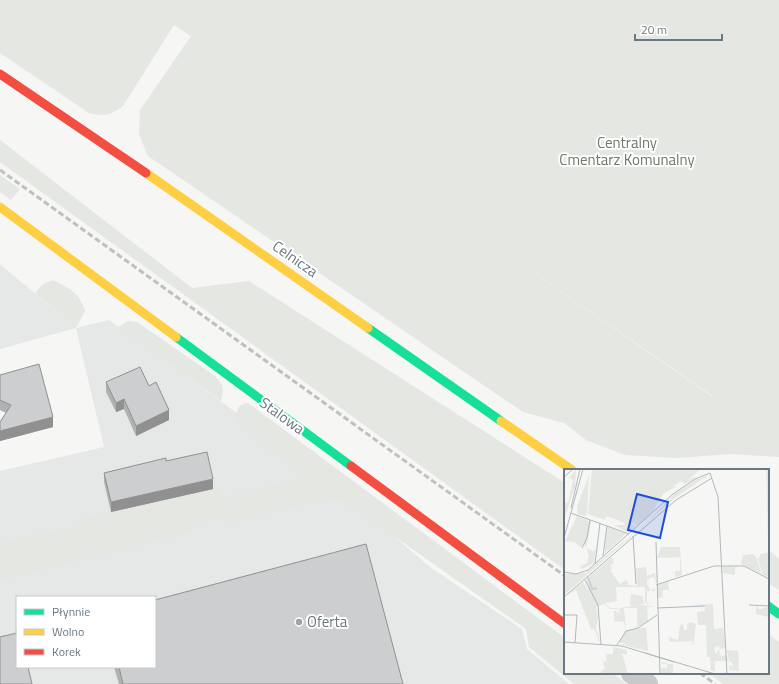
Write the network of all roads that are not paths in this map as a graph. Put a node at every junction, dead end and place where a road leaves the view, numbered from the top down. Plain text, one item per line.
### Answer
1 (0, 74) edge
2 (0, 207) edge
3 (571, 469) edge
4 (769, 607) edge
5 (779, 614) edge
6 (564, 623) edge
7 (633, 674) edge
8 (647, 684) edge

1 - 3 street, Celnicza
2 - 6 street, Stalowa
4 - 5 street
7 - 8 street

